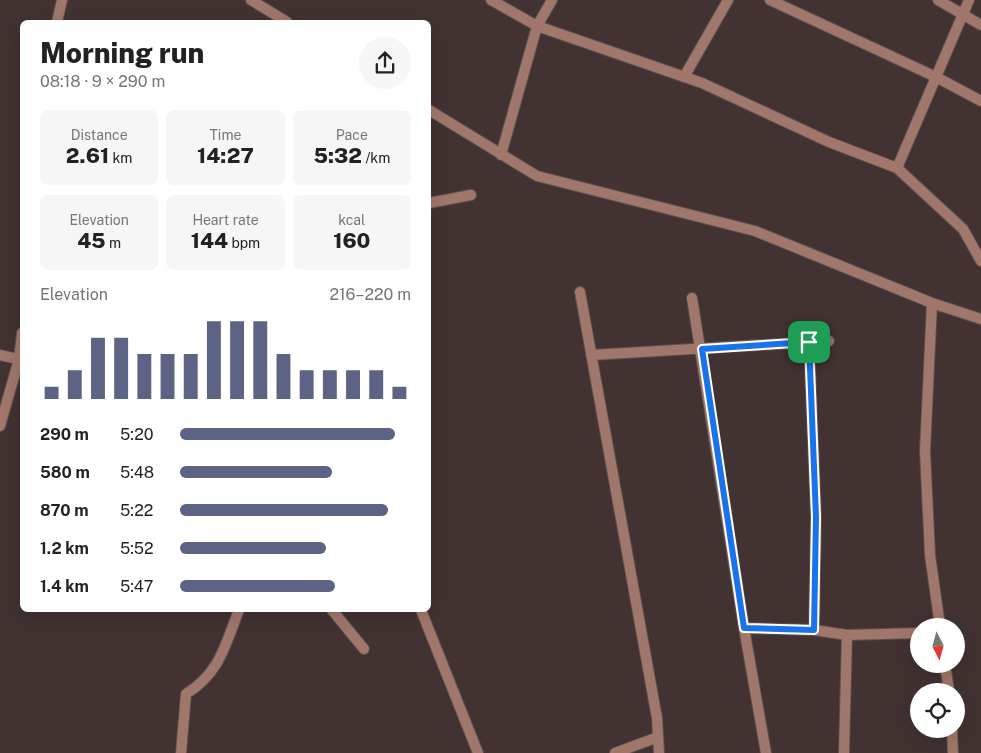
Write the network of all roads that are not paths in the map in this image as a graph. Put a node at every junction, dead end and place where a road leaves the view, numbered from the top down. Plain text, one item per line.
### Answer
1 (62, 0) edge
2 (251, 0) edge
3 (491, 0) edge
4 (552, 0) edge
5 (728, 0) edge
6 (770, 0) edge
7 (938, 0) edge
8 (970, 0) edge
9 (963, 15) junction
10 (57, 20) edge
11 (284, 20) edge
12 (981, 25) edge
13 (537, 26) junction
14 (684, 77) junction
15 (936, 77) junction
16 (981, 102) edge
17 (431, 111) edge
18 (501, 156) junction
19 (897, 168) junction
20 (471, 195) dead end
21 (431, 203) edge
22 (981, 261) edge
23 (580, 292) dead end
24 (692, 298) dead end
25 (932, 303) junction
26 (981, 319) edge
27 (829, 341) dead end
28 (809, 342) junction
29 (702, 349) junction
30 (0, 355) edge
31 (591, 355) junction
32 (20, 360) edge
33 (20, 363) edge
34 (0, 426) edge
35 (238, 612) edge
36 (334, 612) edge
37 (421, 612) edge
38 (939, 618) edge
39 (744, 628) junction
40 (814, 630) junction
41 (910, 633) edge
42 (847, 635) junction
43 (364, 649) dead end
44 (658, 738) junction
45 (952, 738) edge
46 (844, 752) edge
47 (181, 753) edge
48 (478, 753) edge
49 (615, 753) edge
50 (659, 753) edge
51 (766, 753) edge
52 (953, 753) edge

1 - 10 street
2 - 11 street
3 - 13 street
4 - 13 street
5 - 14 street
6 - 15 street
7 - 9 street
8 - 9 street
9 - 12 street
9 - 15 street
13 - 14 street
13 - 18 street
14 - 19 street
15 - 16 street
15 - 19 street
17 - 18 street
18 - 25 street
19 - 22 street
20 - 21 street
23 - 31 street
24 - 29 street
25 - 26 street
25 - 38 street
27 - 28 street
28 - 29 street
28 - 40 street
29 - 31 street
29 - 39 street
30 - 32 street
31 - 44 street
33 - 34 street
35 - 47 street
36 - 43 street
37 - 48 street
39 - 40 street
39 - 51 street
40 - 42 street
41 - 42 street
42 - 46 street
44 - 49 street
44 - 50 street
45 - 52 street

